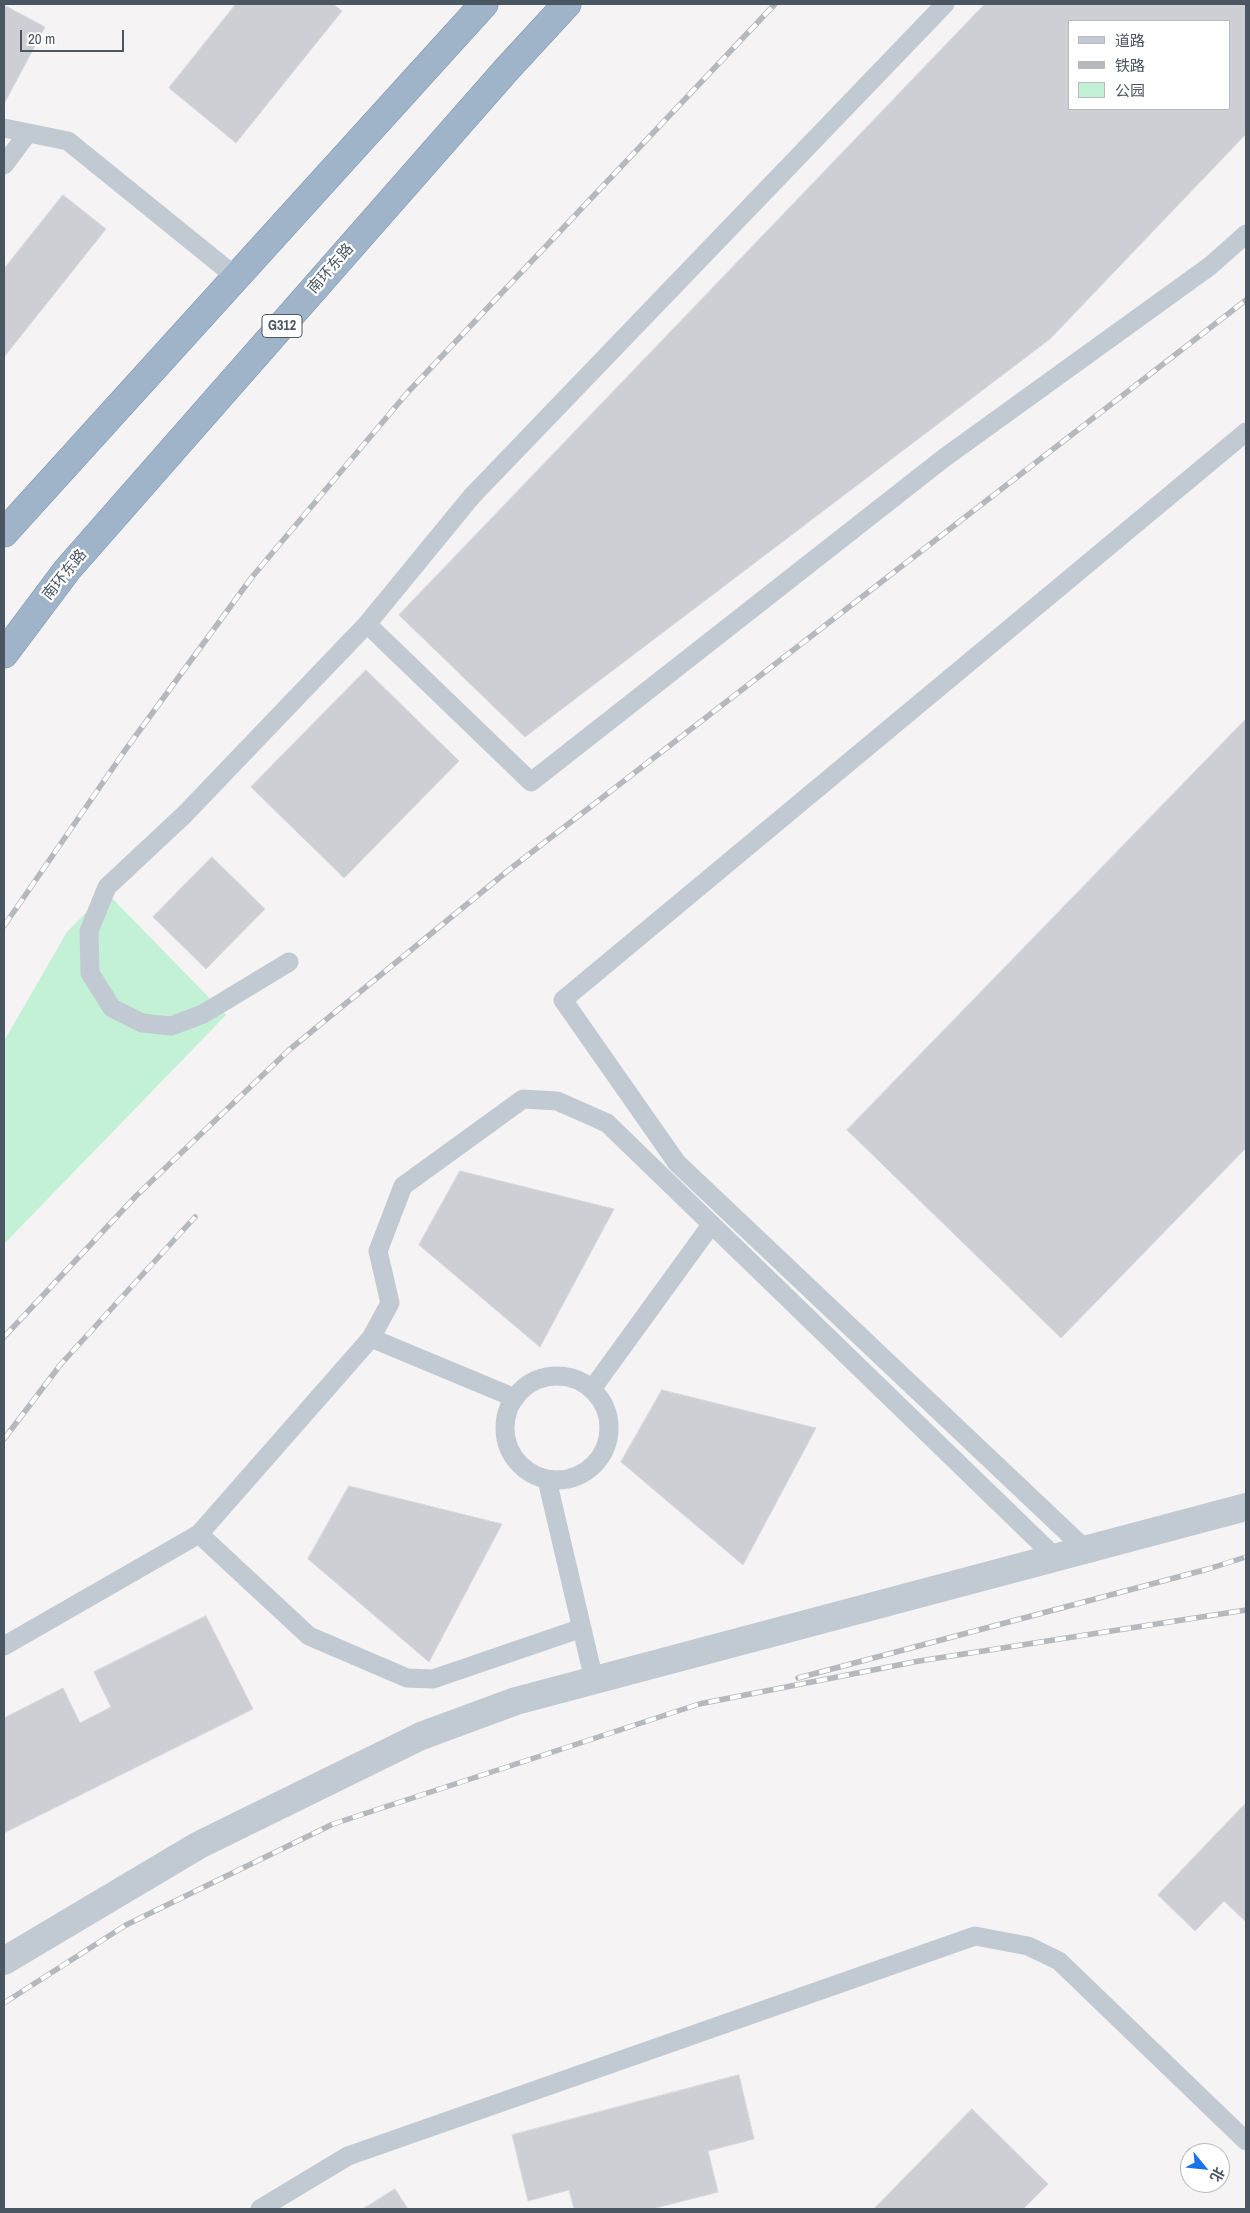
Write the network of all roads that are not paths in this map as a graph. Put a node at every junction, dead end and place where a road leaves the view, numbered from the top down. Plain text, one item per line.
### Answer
1 (484, 4) edge
2 (567, 4) edge
3 (945, 4) edge
4 (4, 128) edge
5 (27, 134) junction
6 (4, 165) edge
7 (1246, 234) edge
8 (236, 277) junction
9 (1246, 432) edge
10 (4, 533) edge
11 (367, 624) junction
12 (4, 654) edge
13 (289, 962) dead end
14 (711, 1225) junction
15 (371, 1338) junction
16 (592, 1389) junction
17 (515, 1398) junction
18 (547, 1480) junction
19 (1246, 1507) edge
20 (199, 1534) junction
21 (1086, 1550) junction
22 (1056, 1558) junction
23 (582, 1628) junction
24 (4, 1646) edge
25 (594, 1680) junction
26 (4, 1961) edge
27 (1246, 2141) edge
28 (260, 2209) edge

1 - 8 highway
2 - 12 highway, 南环东路 / G312
3 - 11 lane
4 - 5 lane
5 - 6 lane
5 - 8 lane
7 - 11 lane
8 - 10 highway
9 - 21 lane
11 - 13 lane
14 - 15 lane
14 - 16 lane
14 - 22 lane
15 - 17 lane
15 - 20 lane
16 - 17 lane
16 - 18 lane
17 - 18 lane
18 - 23 lane
19 - 21 street
20 - 23 lane
20 - 24 lane
21 - 22 street
22 - 25 street
23 - 25 lane
25 - 26 street
27 - 28 lane

